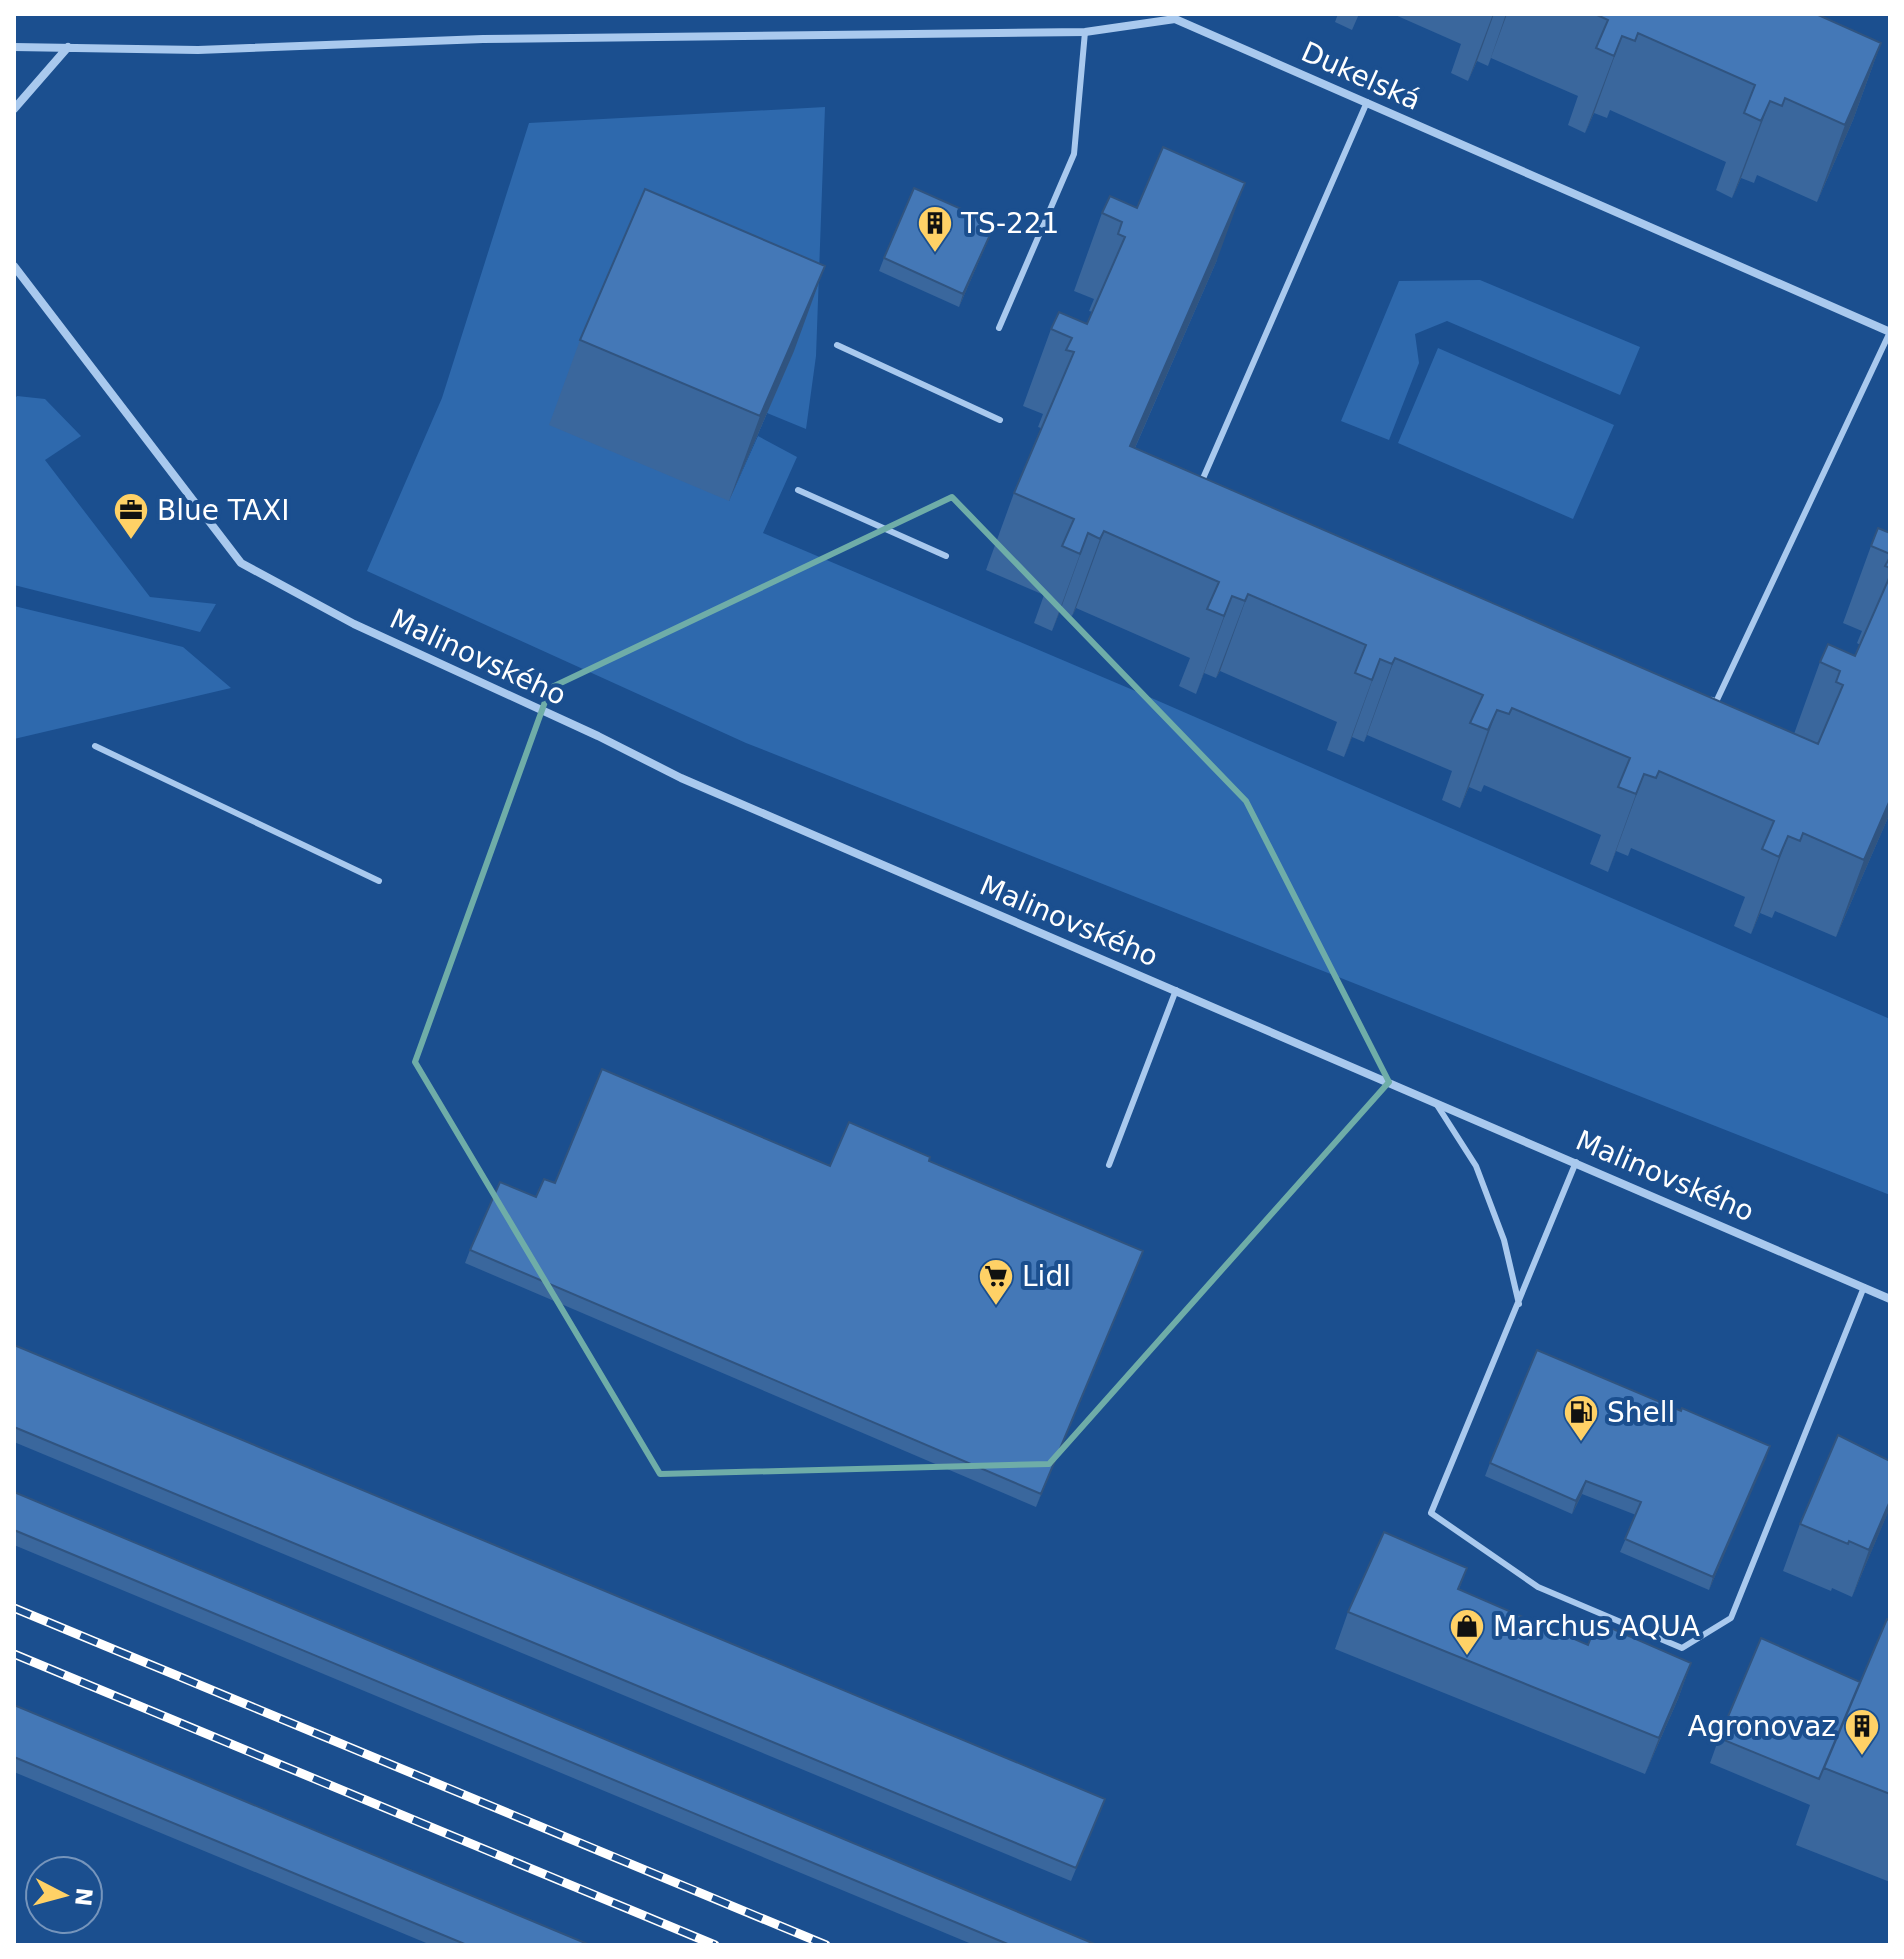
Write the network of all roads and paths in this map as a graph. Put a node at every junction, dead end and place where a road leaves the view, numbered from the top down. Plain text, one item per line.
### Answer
1 (1173, 16) edge
2 (1085, 32) junction
3 (14, 47) edge
4 (68, 47) junction
5 (1367, 102) junction
6 (14, 109) edge
7 (14, 266) edge
8 (999, 328) dead end
9 (1890, 332) edge
10 (837, 345) dead end
11 (1000, 420) dead end
12 (798, 490) dead end
13 (1214, 492) edge
14 (946, 556) dead end
15 (1701, 695) edge
16 (95, 746) dead end
17 (379, 881) dead end
18 (1176, 990) junction
19 (1436, 1102) junction
20 (1576, 1162) junction
21 (1109, 1165) dead end
22 (1864, 1287) junction
23 (1890, 1299) edge
24 (1519, 1304) junction

1 - 2 street, Dukelská
1 - 5 street, Dukelská
2 - 4 street, Dukelská
2 - 8 lane
3 - 4 street, Dukelská
4 - 6 street
5 - 9 street, Dukelská
5 - 13 lane
7 - 18 street, Malinovského
9 - 15 lane
10 - 11 lane
12 - 14 lane
16 - 17 lane
18 - 19 street, Malinovského
18 - 21 lane
19 - 20 street, Malinovského
19 - 24 lane
20 - 22 street, Malinovského
20 - 24 lane
22 - 23 street, Malinovského
22 - 24 lane

